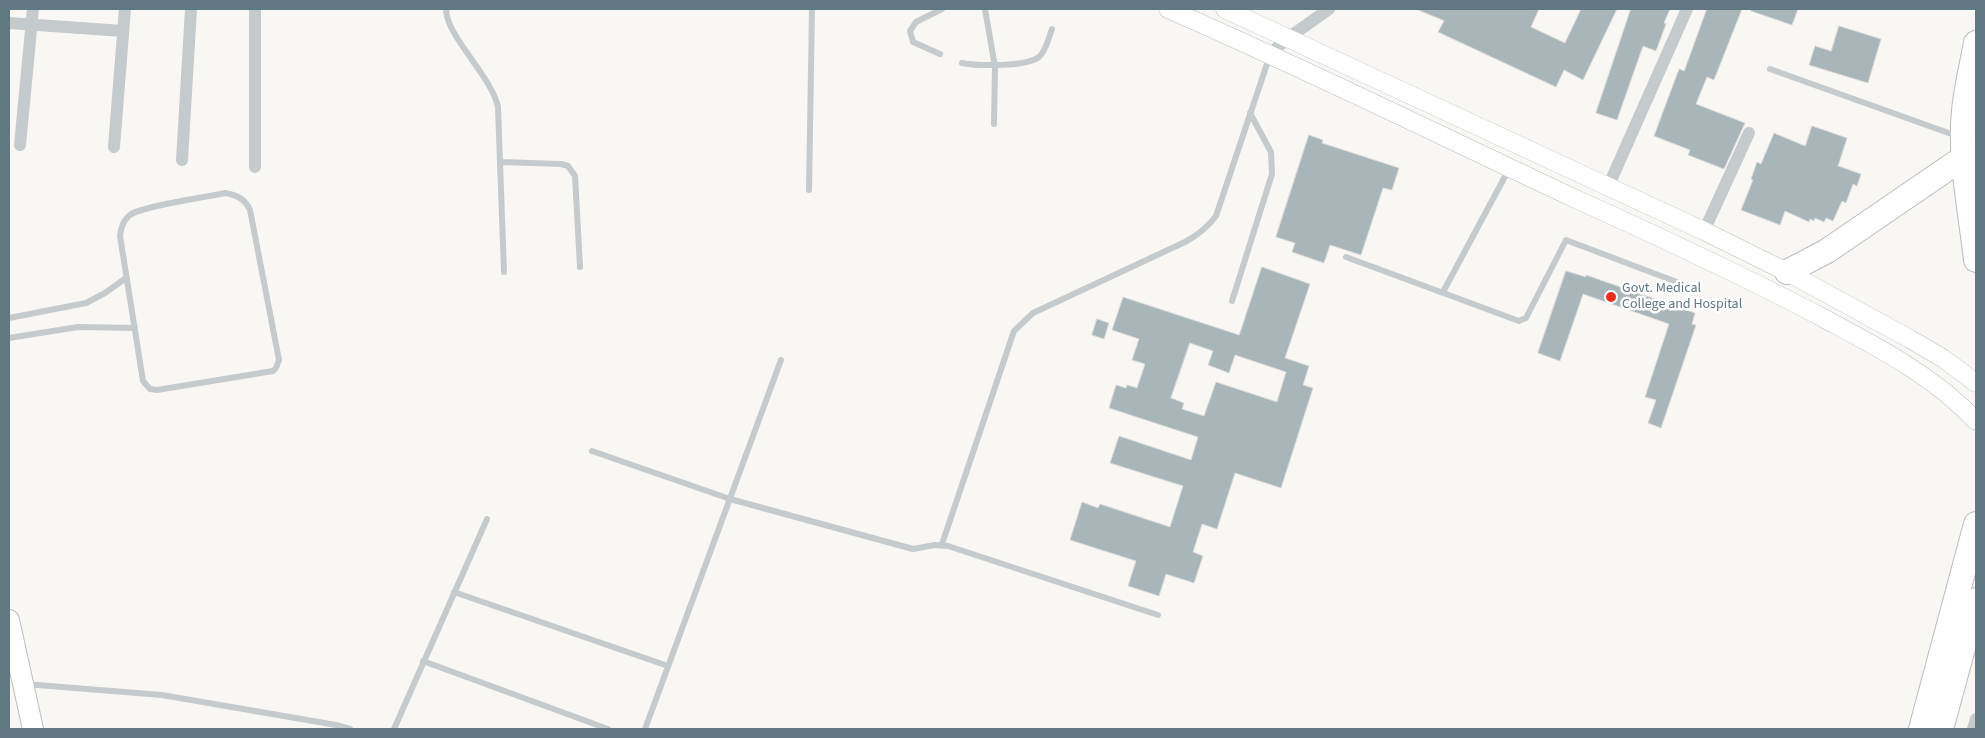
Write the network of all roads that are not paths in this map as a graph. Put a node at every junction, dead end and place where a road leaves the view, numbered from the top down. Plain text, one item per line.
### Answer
1 (33, 9) edge
2 (125, 9) edge
3 (191, 9) edge
4 (255, 9) edge
5 (446, 9) edge
6 (812, 9) edge
7 (942, 9) edge
8 (985, 9) edge
9 (1168, 9) edge
10 (1329, 9) edge
11 (1687, 9) edge
12 (1233, 10) edge
13 (9, 23) edge
14 (31, 24) junction
15 (1052, 28) dead end
16 (123, 31) junction
17 (1288, 38) junction
18 (1976, 43) edge
19 (940, 54) dead end
20 (1270, 54) junction
21 (962, 63) dead end
22 (995, 66) junction
23 (1770, 68) dead end
24 (1250, 113) junction
25 (994, 124) dead end
26 (1749, 133) dead end
27 (20, 145) dead end
28 (114, 147) dead end
29 (1968, 148) edge
30 (182, 160) dead end
31 (500, 162) junction
32 (255, 167) dead end
33 (1510, 168) junction
34 (1608, 187) junction
35 (808, 190) dead end
36 (1704, 231) junction
37 (1346, 257) dead end
38 (1976, 260) edge
39 (580, 268) dead end
40 (504, 272) dead end
41 (1787, 272) junction
42 (126, 278) junction
43 (1682, 284) dead end
44 (1443, 292) junction
45 (1232, 301) dead end
46 (9, 318) edge
47 (135, 328) junction
48 (9, 338) edge
49 (781, 360) dead end
50 (1976, 384) edge
51 (1976, 421) edge
52 (592, 451) dead end
53 (730, 498) junction
54 (486, 519) dead end
55 (1976, 524) edge
56 (942, 544) junction
57 (454, 592) junction
58 (1976, 600) edge
59 (1158, 614) dead end
60 (9, 620) edge
61 (423, 661) junction
62 (668, 666) junction
63 (23, 684) junction
64 (1976, 719) edge
65 (32, 729) edge
66 (350, 729) edge
67 (394, 729) edge
68 (608, 729) edge
69 (645, 729) edge
70 (1921, 729) edge
71 (1941, 729) edge
72 (1973, 729) edge

1 - 14 street
2 - 16 street
3 - 30 street
4 - 32 street
5 - 31 lane
6 - 35 lane
7 - 19 lane
8 - 22 lane
9 - 20 main road
10 - 17 street
11 - 34 street
12 - 17 main road
13 - 14 street
14 - 16 street
14 - 27 street
15 - 22 lane
16 - 28 street
17 - 20 street
17 - 34 main road
18 - 29 highway
20 - 24 lane
20 - 33 main road
21 - 22 lane
22 - 25 lane
23 - 29 lane
24 - 45 lane
24 - 56 lane
26 - 36 street
29 - 38 highway
29 - 41 highway
31 - 39 lane
31 - 40 lane
33 - 44 lane
33 - 51 main road
34 - 36 main road
36 - 41 main road
37 - 44 lane
41 - 50 main road
42 - 46 lane
42 - 47 lane
42 - 47 lane
43 - 44 lane
47 - 48 lane
49 - 53 lane
52 - 53 lane
53 - 56 lane
53 - 62 lane
54 - 57 lane
55 - 70 highway
56 - 59 lane
57 - 61 lane
57 - 62 lane
58 - 71 highway
60 - 63 main road
61 - 67 lane
61 - 68 lane
62 - 69 lane
63 - 65 main road
63 - 66 lane
64 - 72 street

